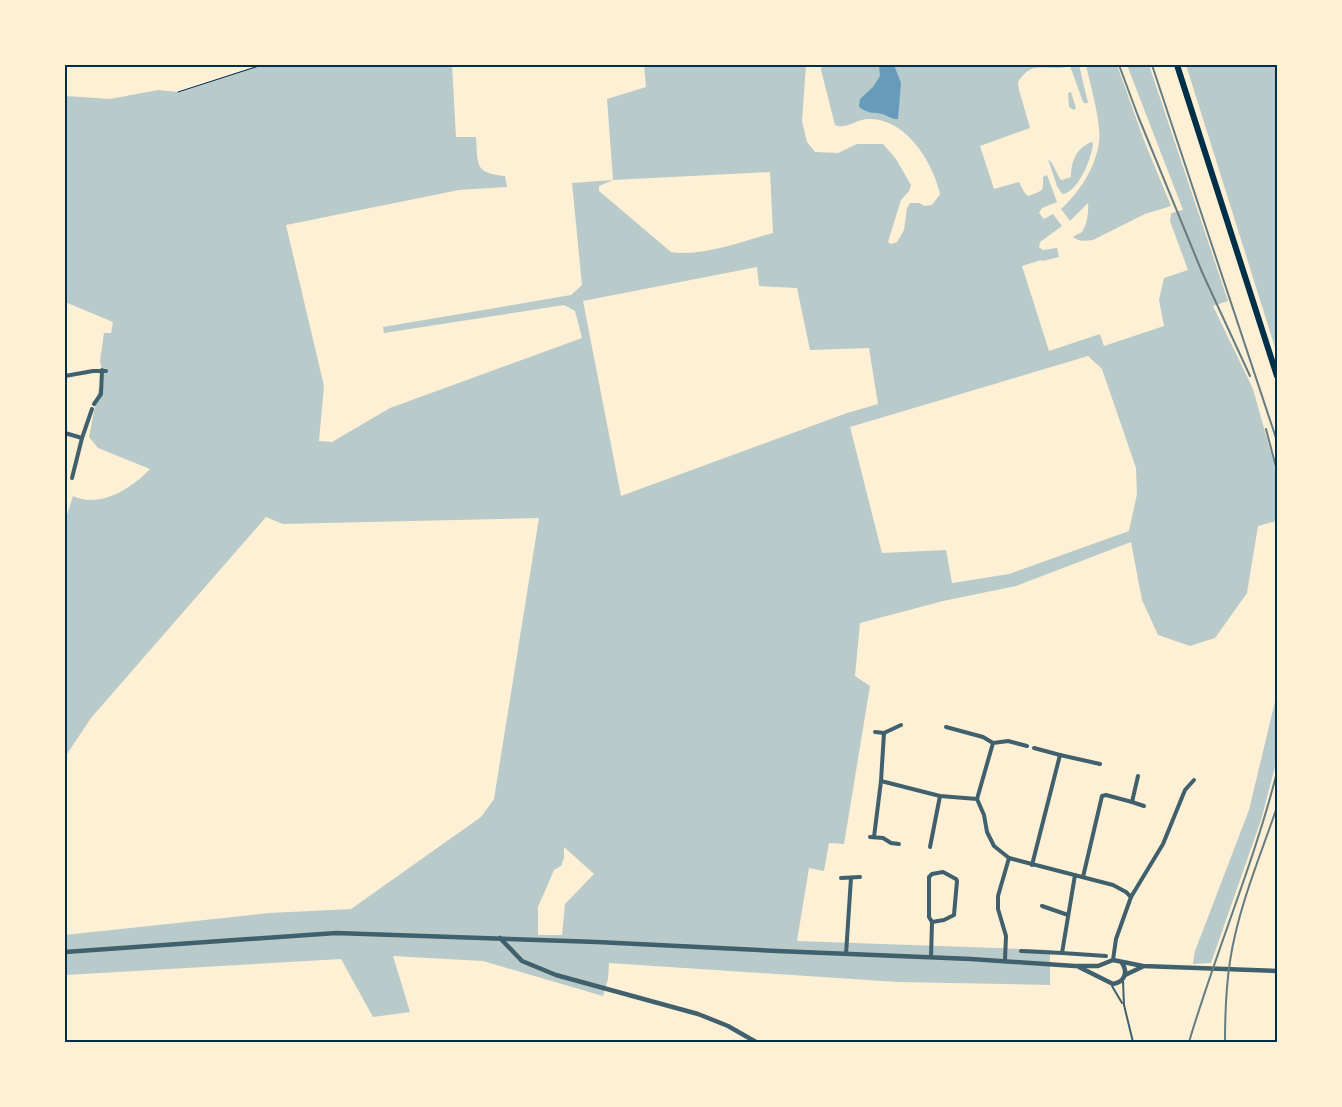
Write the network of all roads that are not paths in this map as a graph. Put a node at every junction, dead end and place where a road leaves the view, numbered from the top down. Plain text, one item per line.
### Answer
1 (1177, 65) edge
2 (65, 376) edge
3 (1277, 376) edge
4 (94, 404) dead end
5 (92, 410) dead end
6 (65, 433) edge
7 (82, 438) junction
8 (72, 478) dead end
9 (901, 725) dead end
10 (946, 727) dead end
11 (874, 732) dead end
12 (884, 733) junction
13 (993, 743) junction
14 (1027, 746) dead end
15 (1034, 748) dead end
16 (1060, 755) junction
17 (1100, 764) dead end
18 (1138, 776) dead end
19 (1194, 780) dead end
20 (881, 782) junction
21 (940, 796) junction
22 (977, 799) junction
23 (1132, 802) junction
24 (1144, 806) dead end
25 (899, 844) dead end
26 (930, 847) dead end
27 (1009, 858) junction
28 (1032, 865) junction
29 (1075, 875) junction
30 (1083, 877) junction
31 (841, 878) dead end
32 (851, 878) junction
33 (860, 878) dead end
34 (1131, 897) junction
35 (1042, 906) dead end
36 (1068, 915) junction
37 (932, 922) junction
38 (500, 938) junction
39 (1021, 951) dead end
40 (65, 952) edge
41 (1062, 953) junction
42 (846, 954) junction
43 (1106, 956) dead end
44 (931, 957) junction
45 (1005, 960) junction
46 (1113, 960) junction
47 (1122, 963) junction
48 (1075, 966) junction
49 (1143, 966) junction
50 (1103, 969) junction
51 (1277, 971) edge
52 (1124, 976) junction
53 (1107, 982) junction
54 (1124, 1005) junction
55 (756, 1042) edge
56 (1133, 1042) edge

1 - 3 highway
2 - 4 street
5 - 7 street
6 - 7 street
7 - 8 street
9 - 12 street
10 - 13 street
11 - 12 street
12 - 20 street
13 - 14 street
13 - 22 street
15 - 16 street
16 - 17 street
16 - 28 street
18 - 23 street
19 - 34 street
20 - 21 street
20 - 25 street
21 - 22 street
21 - 26 street
22 - 27 street
23 - 24 street
23 - 30 street
27 - 28 street
27 - 45 street
28 - 29 street
29 - 30 street
29 - 36 street
30 - 34 street
31 - 32 street
32 - 33 street
32 - 42 street
34 - 46 street
35 - 36 street
36 - 41 street
37 - 37 street
37 - 44 street
38 - 40 street
38 - 42 street
38 - 55 street
39 - 41 street
41 - 43 street
42 - 44 street
44 - 45 street
45 - 48 street
46 - 47 street
46 - 50 street
47 - 49 street
47 - 52 street
48 - 50 street
48 - 53 street
49 - 51 street
49 - 52 street
50 - 53 street
52 - 53 street
52 - 54 lane
53 - 54 lane
54 - 56 lane

